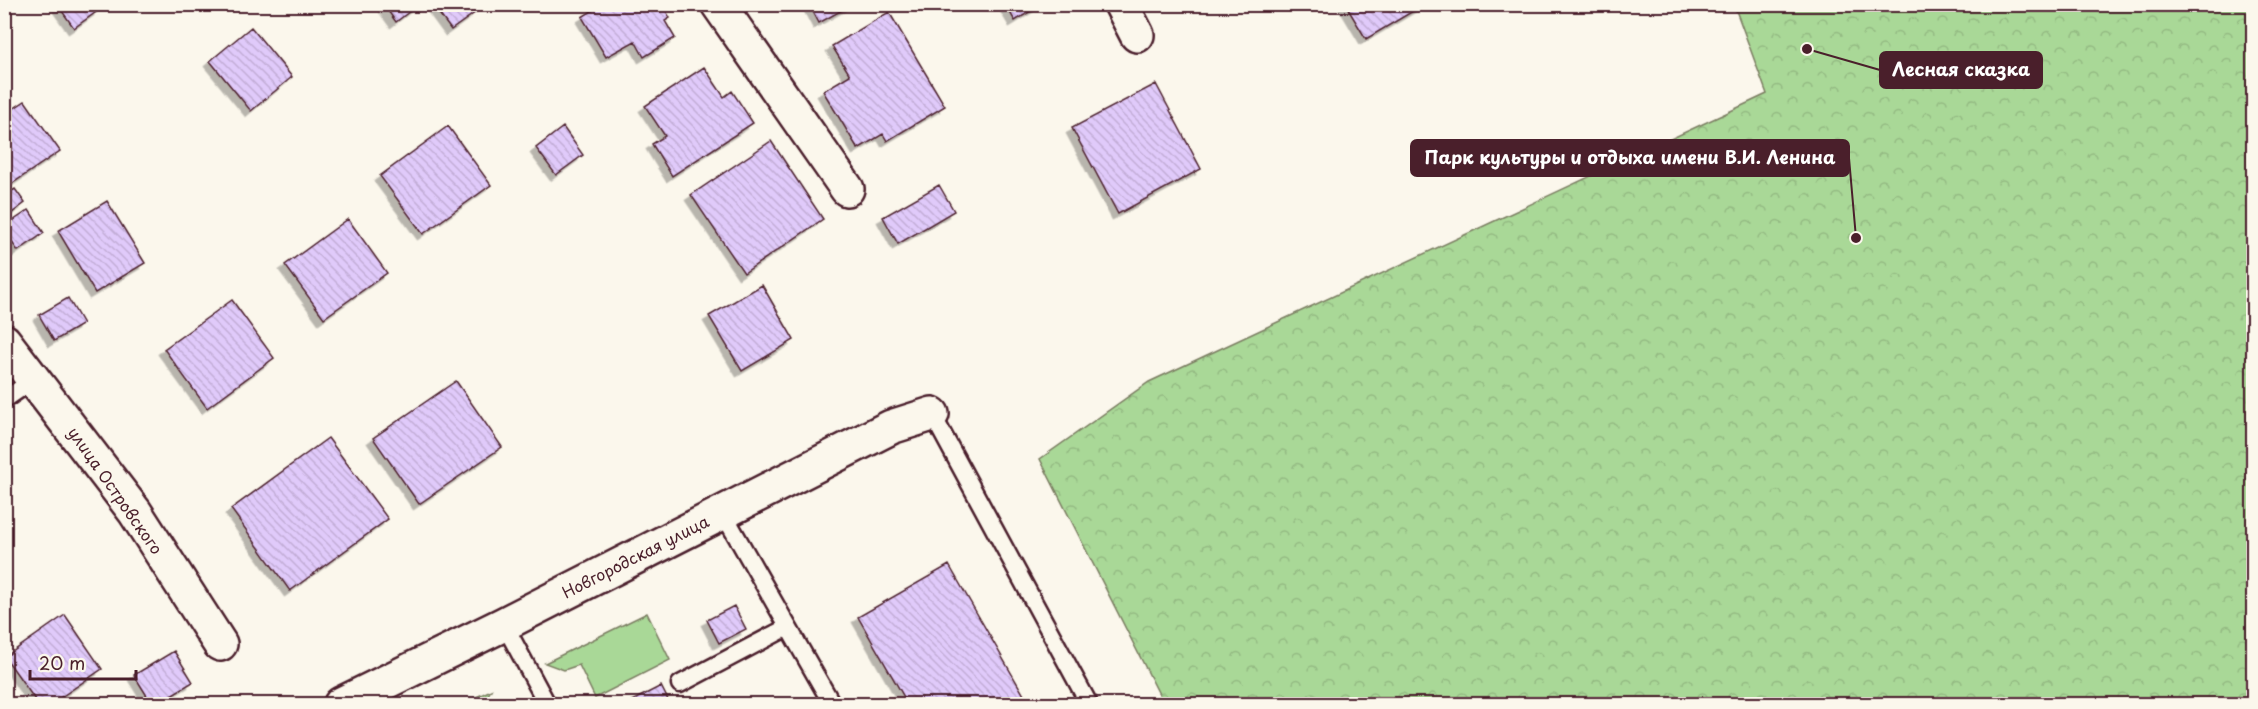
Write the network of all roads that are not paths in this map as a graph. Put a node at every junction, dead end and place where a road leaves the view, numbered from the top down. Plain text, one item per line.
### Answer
1 (718, 4) edge
2 (1121, 4) edge
3 (1137, 34) dead end
4 (846, 189) dead end
5 (4, 341) edge
6 (33, 380) junction
7 (4, 400) edge
8 (932, 414) joint
9 (722, 511) junction
10 (504, 624) junction
11 (788, 627) junction
12 (220, 644) dead end
13 (680, 684) dead end
14 (340, 705) edge
15 (547, 705) edge
16 (832, 705) edge
17 (1089, 705) edge

1 - 4 street
2 - 3 street
5 - 6 street, улица Островского
6 - 7 lane
6 - 12 street, улица Островского
8 - 9 street, Новгородская улица
8 - 17 lane
9 - 10 street, Новгородская улица
9 - 11 lane
10 - 14 street, Новгородская улица
10 - 15 lane
11 - 13 lane
11 - 16 lane

